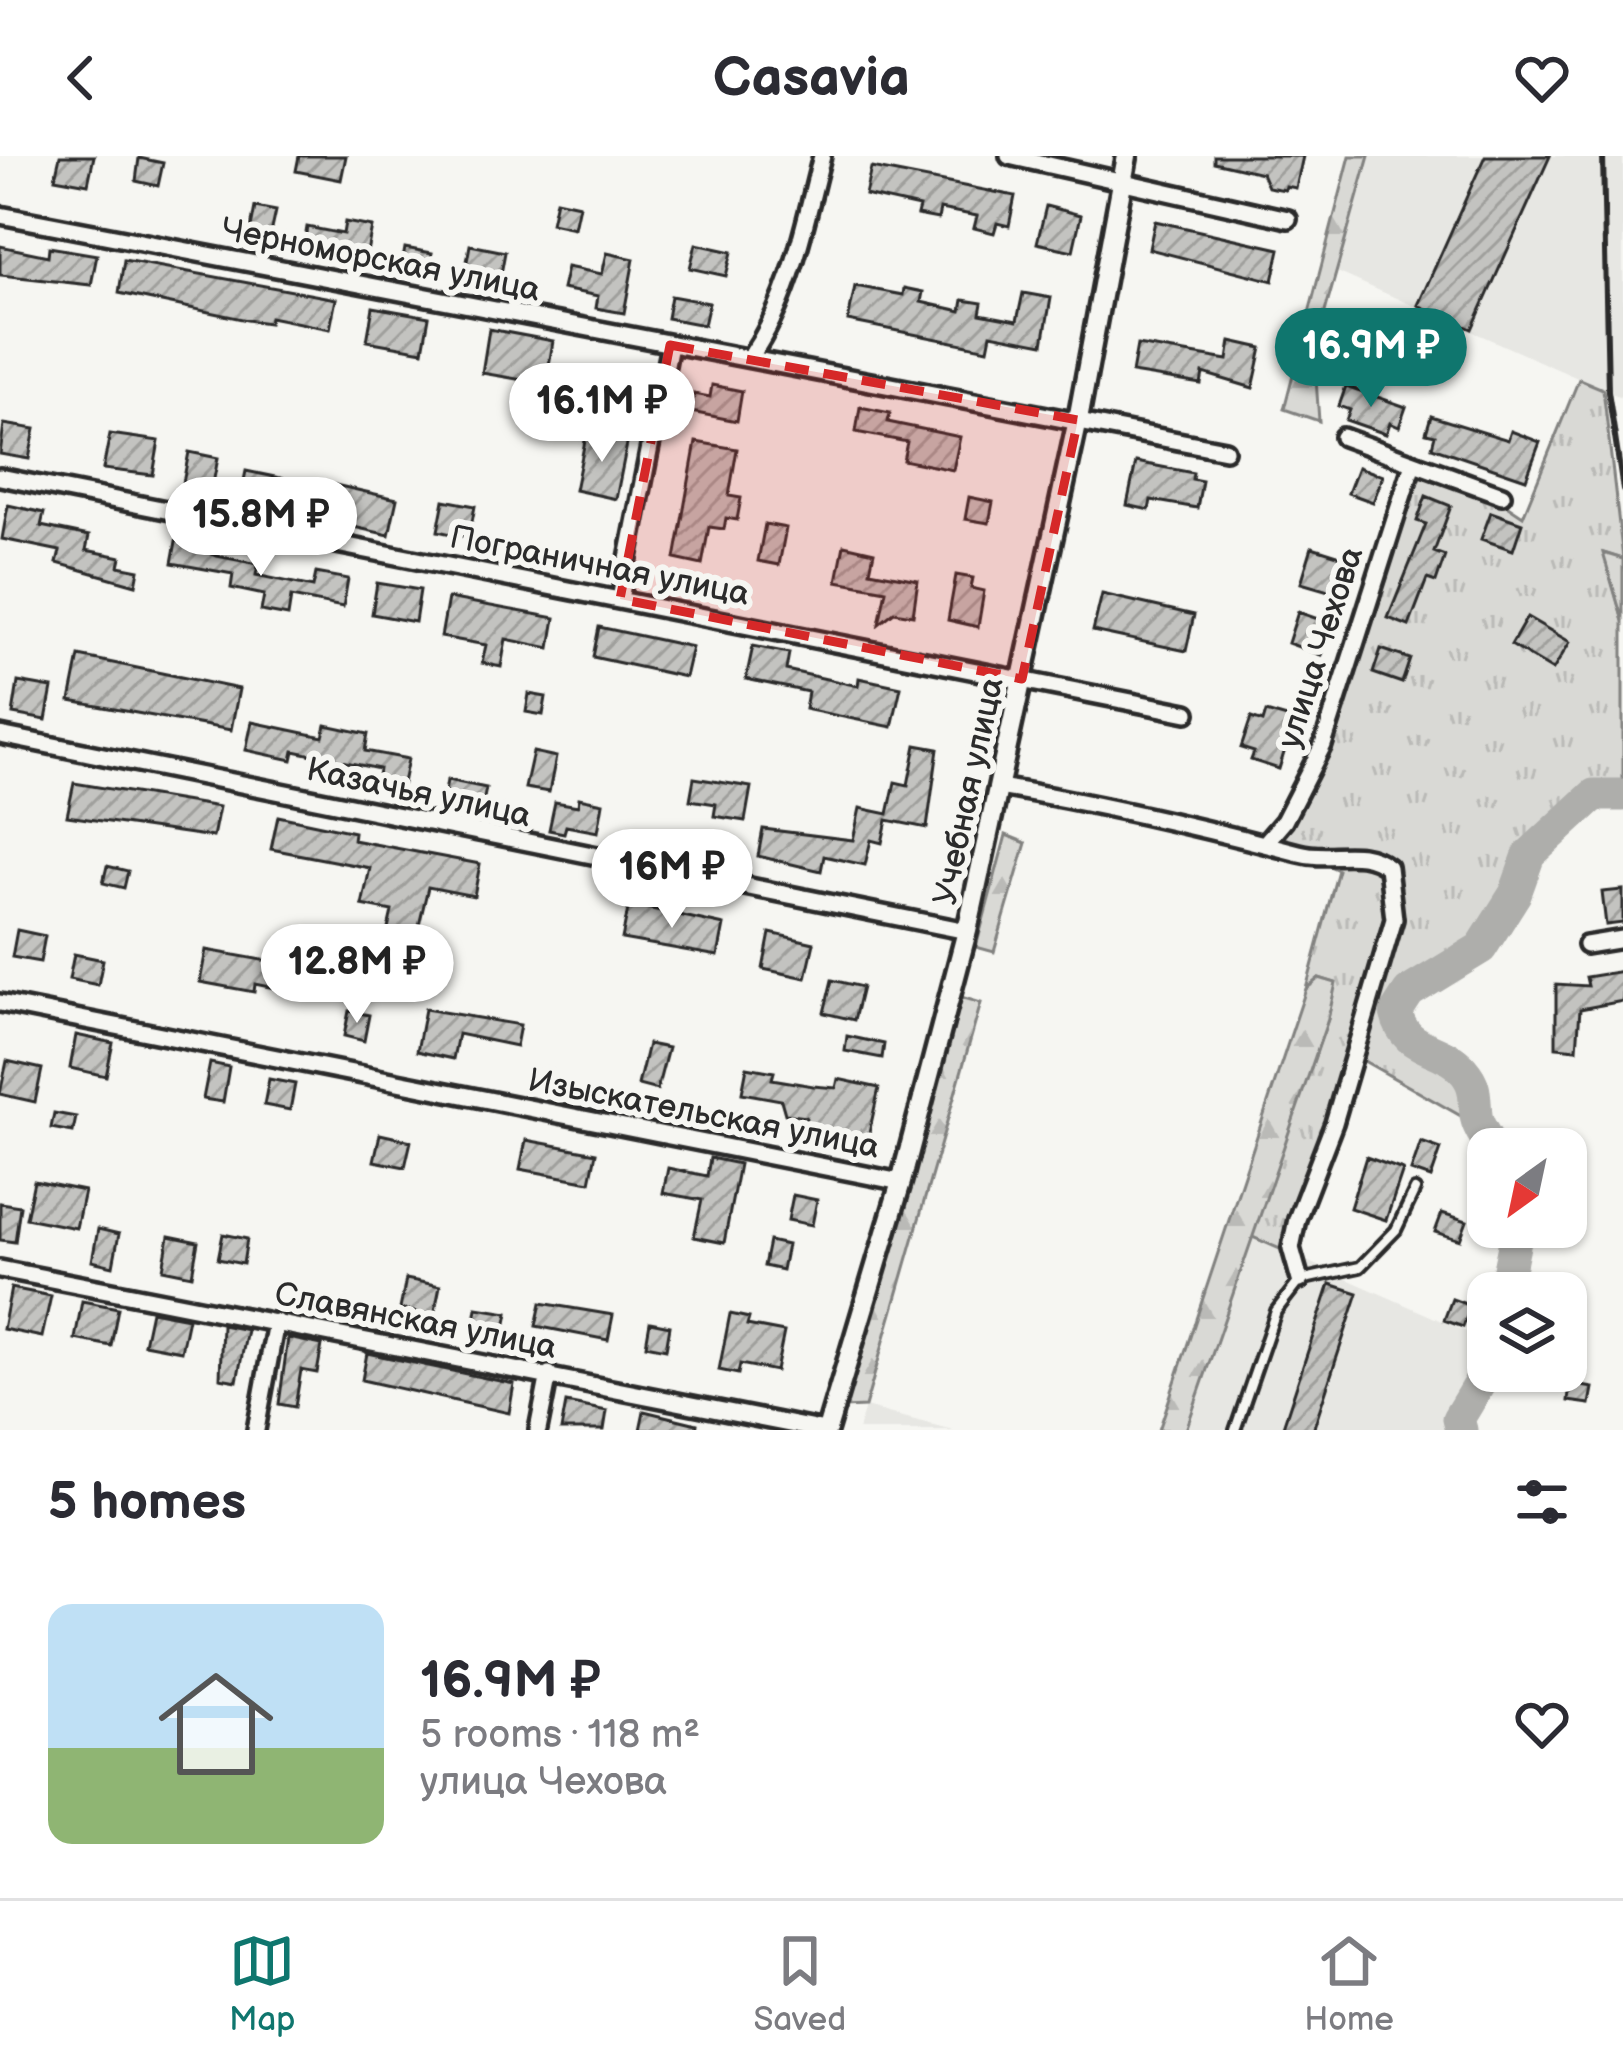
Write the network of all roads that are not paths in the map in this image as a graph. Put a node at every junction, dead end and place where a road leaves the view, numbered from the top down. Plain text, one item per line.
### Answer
1 (822, 156) edge
2 (1009, 156) edge
3 (1127, 156) edge
4 (1121, 182) junction
5 (0, 215) edge
6 (1288, 219) dead end
7 (670, 345) junction
8 (751, 356) junction
9 (1078, 420) junction
10 (1343, 436) dead end
11 (1225, 450) dead end
12 (1413, 463) junction
13 (0, 477) edge
14 (1502, 495) dead end
15 (620, 599) junction
16 (1022, 679) junction
17 (1187, 713) dead end
18 (0, 735) edge
19 (999, 787) junction
20 (1266, 842) junction
21 (967, 931) junction
22 (1623, 939) edge
23 (1586, 945) dead end
24 (0, 1003) edge
25 (901, 1182) junction
26 (1415, 1190) dead end
27 (0, 1269) edge
28 (1300, 1280) junction
29 (276, 1322) junction
30 (549, 1374) junction
31 (256, 1430) edge
32 (538, 1430) edge
33 (823, 1430) edge
34 (1235, 1430) edge

1 - 8 street
2 - 4 street
3 - 4 street, Учебная улица
4 - 6 street
4 - 9 street, Учебная улица
5 - 7 street, Черноморская улица
7 - 8 street, Черноморская улица
7 - 15 street
8 - 9 street, Черноморская улица
9 - 11 street, Черноморская улица
9 - 16 street, Учебная улица
10 - 12 street
12 - 14 street
12 - 20 street, улица Чехова
13 - 15 street, Пограничная улица
15 - 16 street, Пограничная улица
16 - 17 street, Пограничная улица
16 - 19 street, Учебная улица
18 - 21 street, Казачья улица
19 - 20 street
19 - 21 street, Учебная улица
20 - 28 street
21 - 25 street, Учебная улица
22 - 23 street
24 - 25 street, Изыскательская улица
25 - 33 street, Учебная улица
26 - 28 lane
27 - 29 street, Славянская улица
28 - 34 lane
29 - 30 street, Славянская улица
29 - 31 street
30 - 32 street
30 - 33 street, Славянская улица

